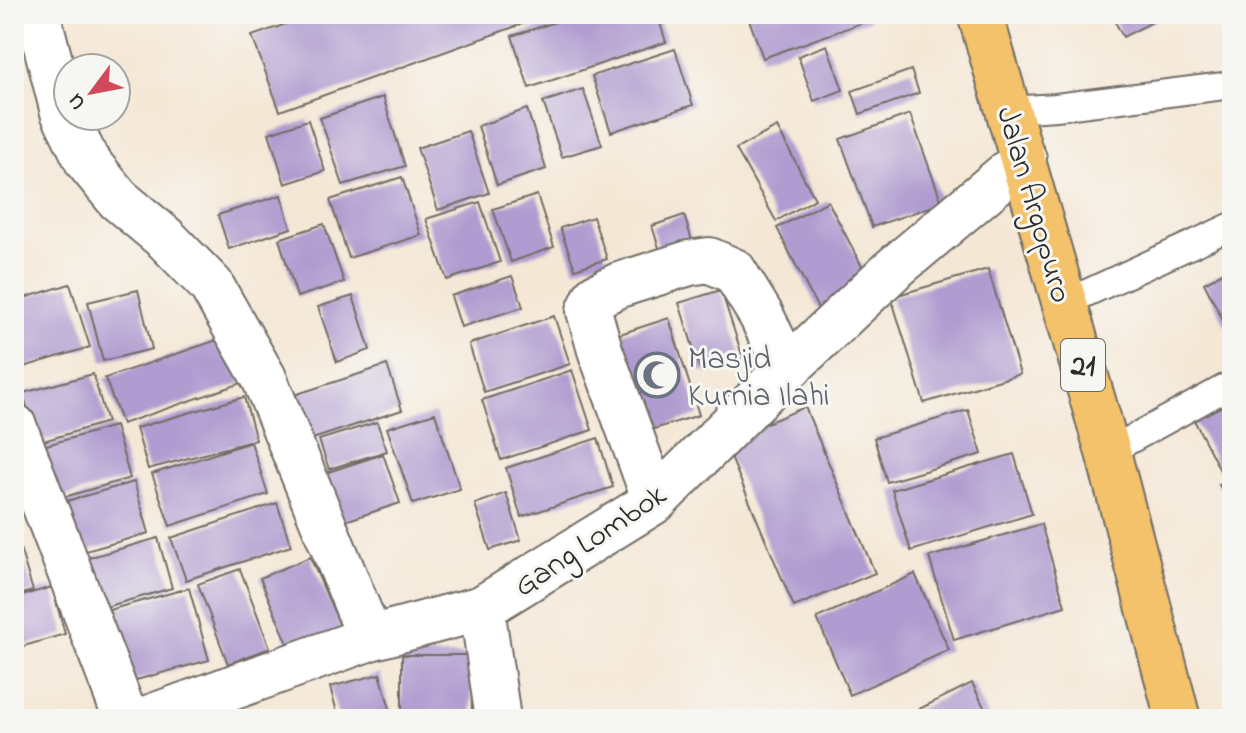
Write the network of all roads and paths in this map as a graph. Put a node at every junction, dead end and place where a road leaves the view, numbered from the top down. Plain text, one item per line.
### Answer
1 (38, 14) edge
2 (980, 14) edge
3 (1232, 85) edge
4 (1010, 110) junction
5 (1024, 159) junction
6 (1232, 226) edge
7 (1065, 303) junction
8 (787, 369) junction
9 (1232, 384) edge
10 (14, 426) edge
11 (1108, 452) junction
12 (655, 501) junction
13 (482, 608) junction
14 (370, 638) junction
15 (126, 719) edge
16 (145, 719) edge
17 (498, 719) edge
18 (1178, 719) edge

1 - 14 street
2 - 4 highway, Jalan Argopuro / 21
3 - 4 lane
4 - 5 highway, Jalan Argopuro / 21
5 - 7 highway, Jalan Argopuro / 21
5 - 8 street, Gang Lombok
6 - 7 lane
7 - 11 highway, Jalan Argopuro / 21
8 - 12 street, Gang Lombok
8 - 12 street
9 - 11 lane
10 - 15 street
11 - 18 highway, Jalan Argopuro / 21
12 - 13 street, Gang Lombok
13 - 14 street, Gang Lombok
13 - 17 street
14 - 16 street, Gang Lombok

